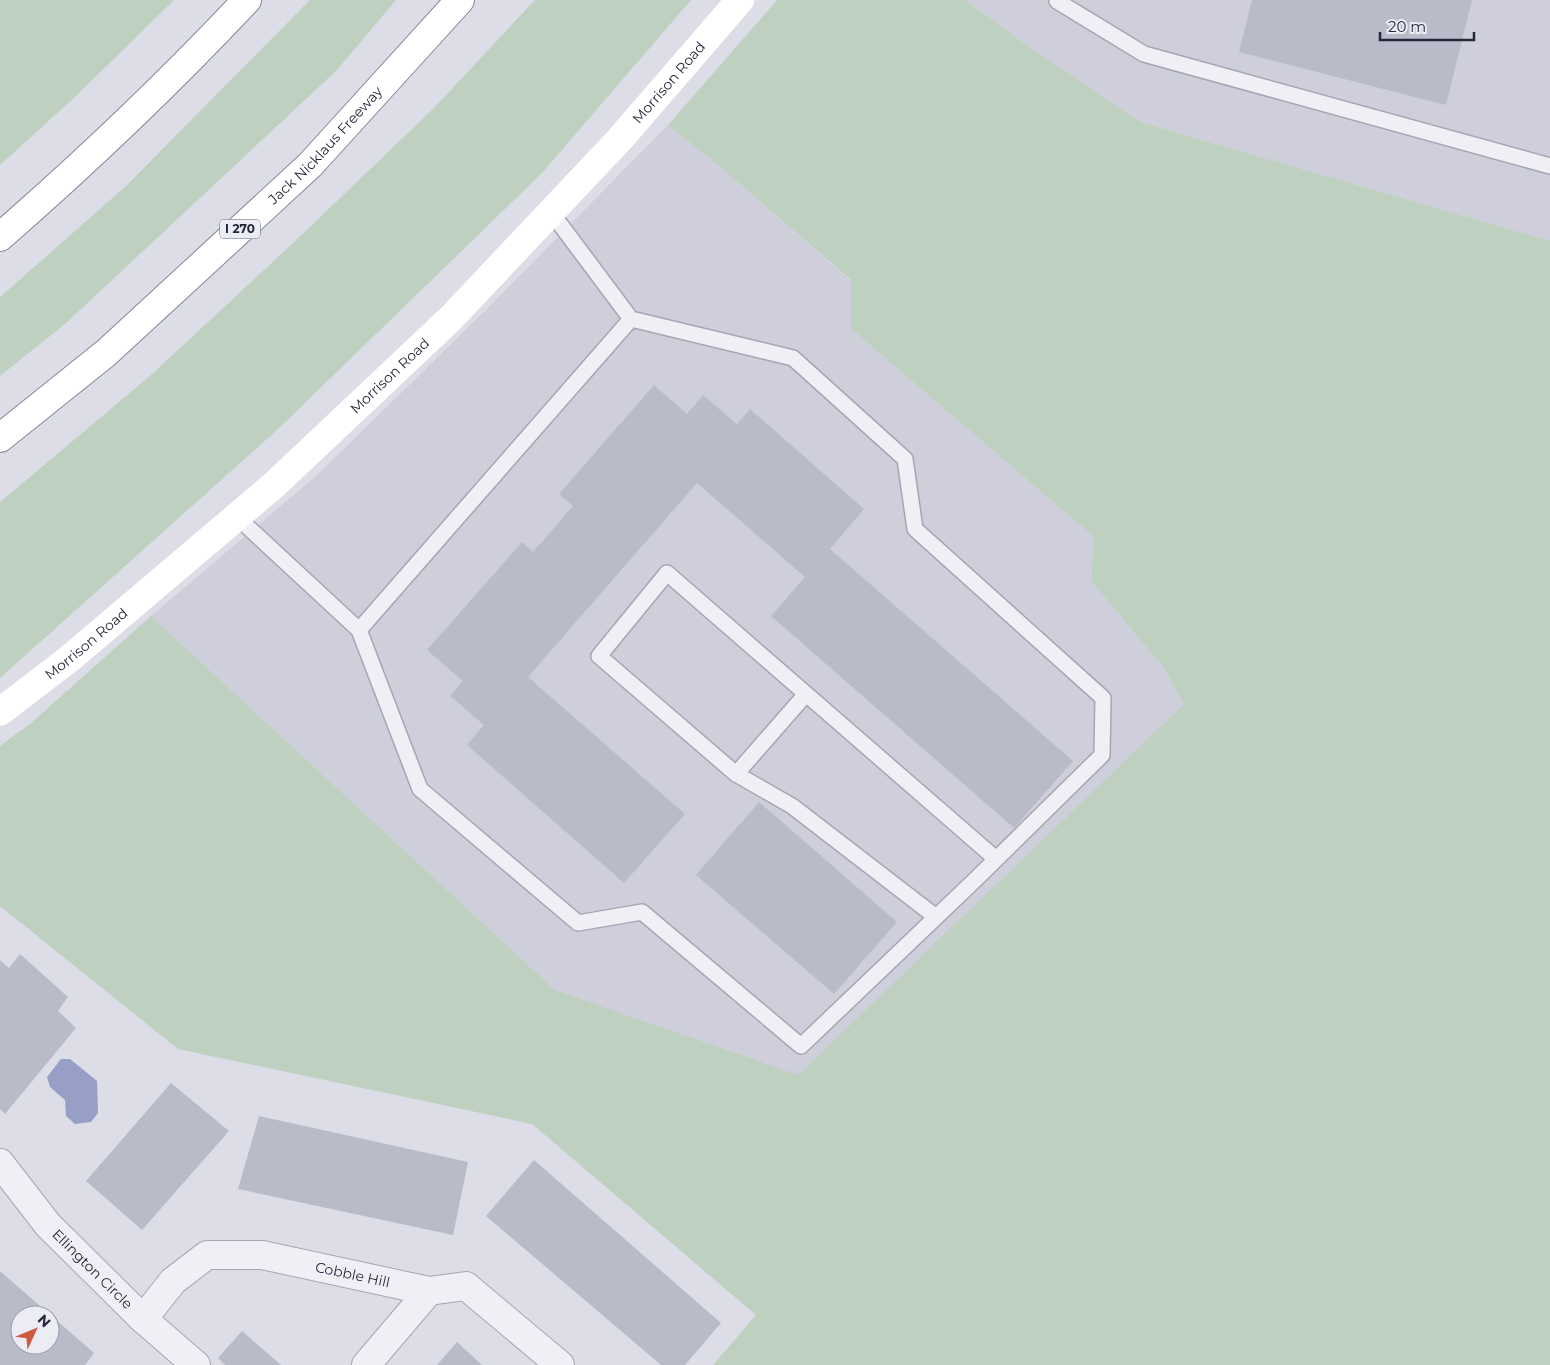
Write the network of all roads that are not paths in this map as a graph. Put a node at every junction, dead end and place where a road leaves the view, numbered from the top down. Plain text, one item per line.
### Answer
1 (247, 0) edge
2 (460, 0) edge
3 (740, 0) edge
4 (1056, 0) edge
5 (1550, 166) edge
6 (551, 212) junction
7 (0, 237) edge
8 (630, 319) junction
9 (0, 438) edge
10 (237, 516) junction
11 (359, 630) junction
12 (806, 694) junction
13 (0, 712) edge
14 (736, 774) junction
15 (996, 860) junction
16 (936, 917) junction
17 (0, 1163) edge
18 (429, 1291) junction
19 (143, 1319) junction
20 (196, 1365) edge
21 (366, 1365) edge
22 (560, 1365) edge

1 - 7 main road
2 - 9 main road, Jack Nicklaus Freeway / I 270
3 - 6 main road, Morrison Road
4 - 5 lane
6 - 8 lane
6 - 10 main road, Morrison Road
8 - 11 lane
8 - 15 lane
10 - 11 lane
10 - 13 main road, Morrison Road
11 - 16 lane
12 - 14 lane
12 - 14 lane
12 - 15 lane
14 - 16 lane
15 - 16 lane
17 - 19 street, Ellington Circle
18 - 19 street, Cobble Hill
18 - 21 street
18 - 22 street, Cobble Hill
19 - 20 street, Ellington Circle

